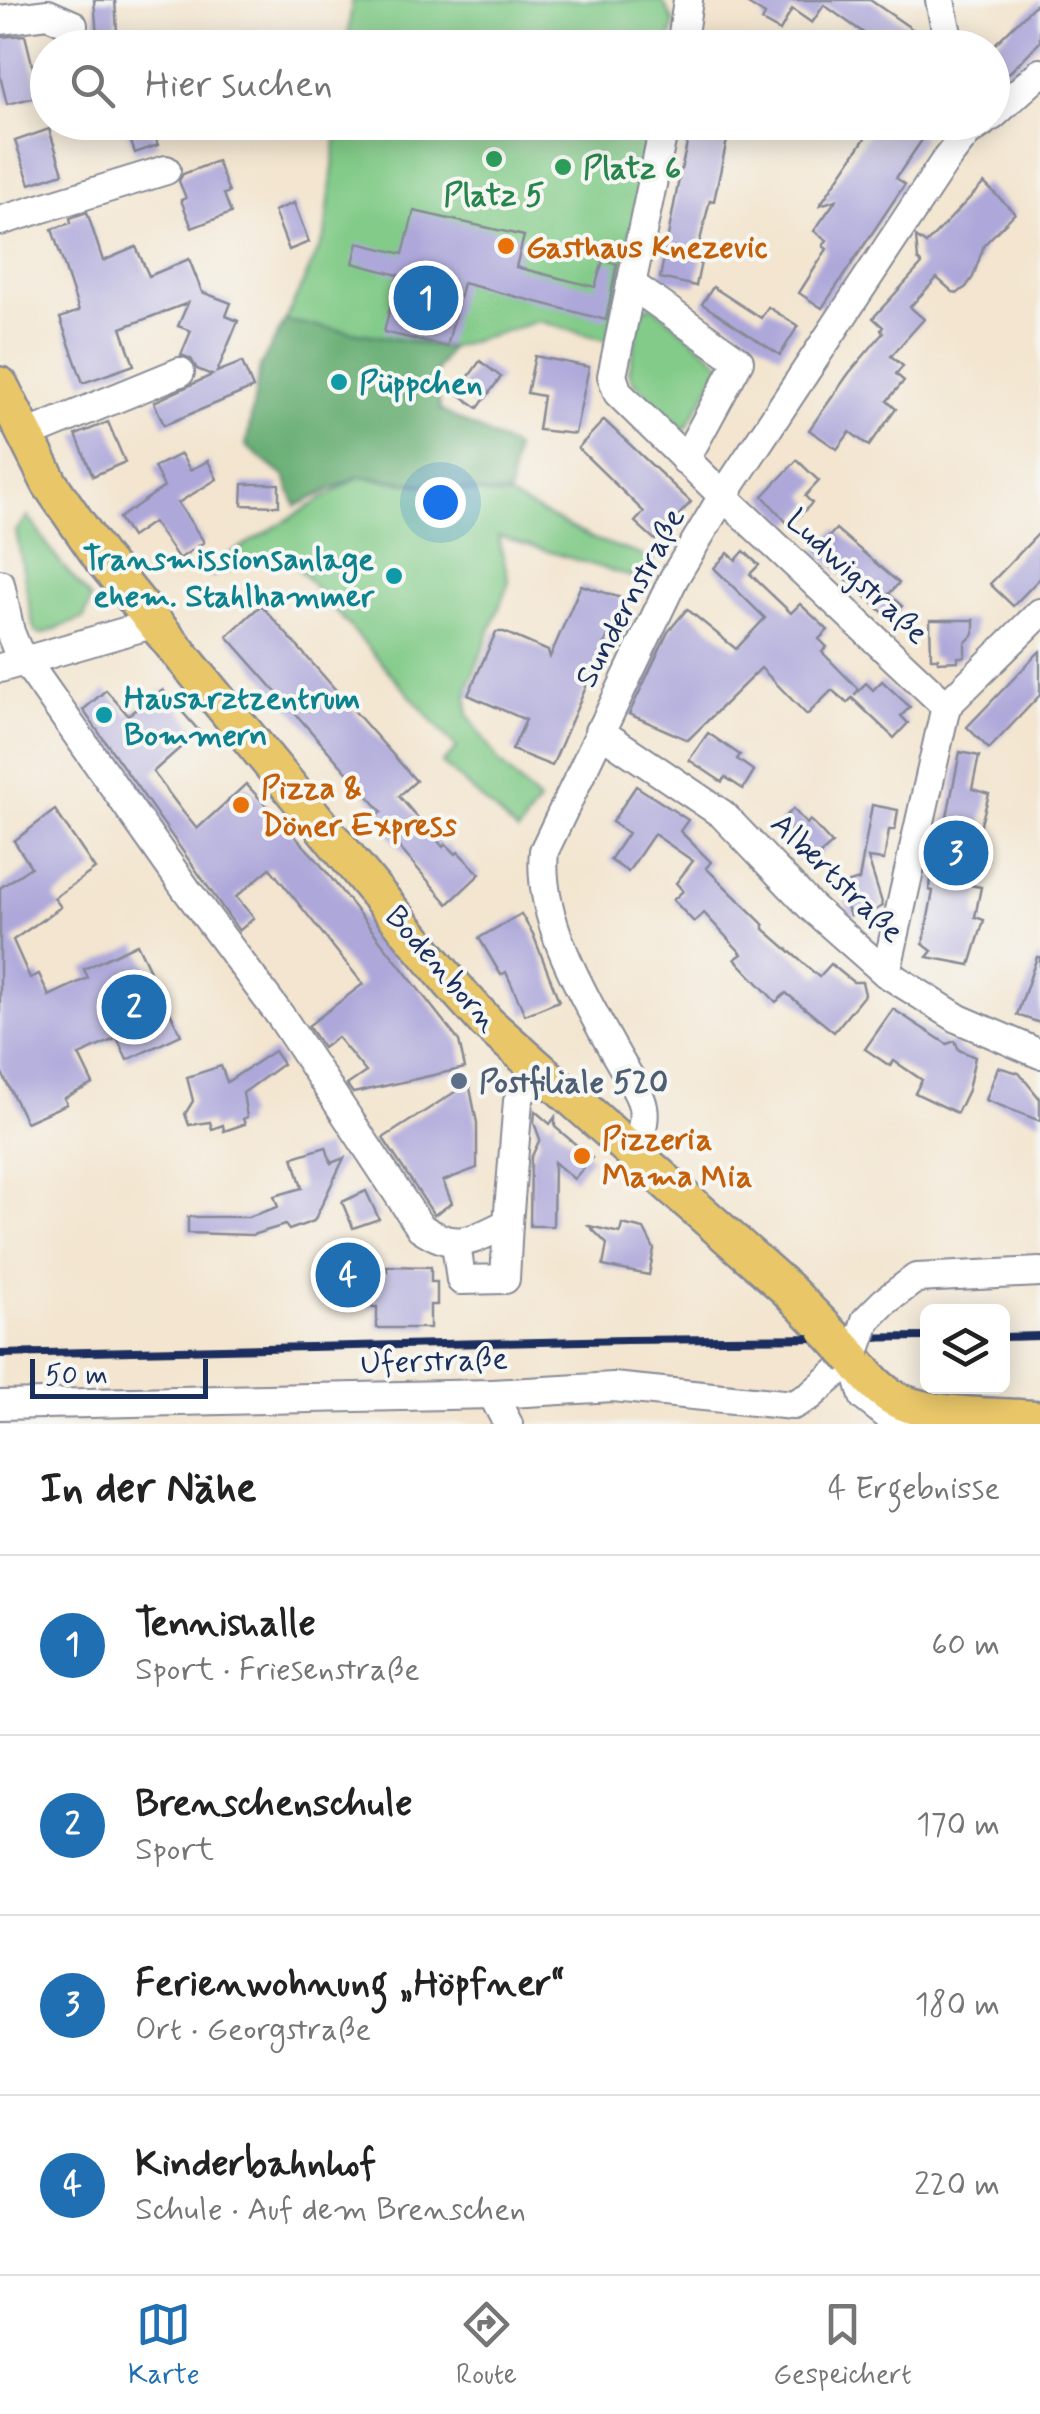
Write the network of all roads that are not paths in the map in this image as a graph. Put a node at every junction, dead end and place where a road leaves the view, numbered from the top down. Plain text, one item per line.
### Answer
1 (688, 0) edge
2 (940, 0) edge
3 (0, 20) edge
4 (73, 25) dead end
5 (684, 30) edge
6 (946, 30) edge
7 (1040, 73) edge
8 (1010, 100) edge
9 (662, 140) edge
10 (962, 140) edge
11 (166, 170) dead end
12 (0, 221) edge
13 (631, 284) junction
14 (180, 372) dead end
15 (8, 410) edge
16 (684, 460) junction
17 (722, 496) junction
18 (0, 584) edge
19 (1040, 613) edge
20 (152, 624) junction
21 (12, 664) edge
22 (946, 706) junction
23 (598, 731) junction
24 (886, 972) junction
25 (1040, 1054) edge
26 (540, 1069) junction
27 (634, 1152) junction
28 (508, 1223) junction
29 (448, 1242) junction
30 (1040, 1272) edge
31 (854, 1357) junction
32 (492, 1394) junction
33 (0, 1405) edge
34 (1040, 1419) edge
35 (508, 1424) edge
36 (922, 1424) edge

1 - 5 street
2 - 6 street
3 - 4 street
7 - 8 street
9 - 13 street
10 - 17 street, Sundernstraße
11 - 12 street
13 - 16 street, Ludwigstraße
13 - 16 street
14 - 15 street
15 - 20 main road, Bodenborn
16 - 17 street, Ludwigstraße
17 - 22 street, Ludwigstraße
17 - 23 street, Sundernstraße
18 - 21 street
19 - 22 street
20 - 21 street
20 - 26 main road, Bodenborn
21 - 29 street
22 - 24 street
23 - 24 street, Albertstraße
23 - 27 street, Sundernstraße
24 - 25 street, Albertstraße
26 - 27 main road, Bodenborn
26 - 28 street
27 - 31 main road, Bodenborn, bridge
28 - 29 street
28 - 29 street
30 - 31 street, Uferstraße
31 - 32 street, Uferstraße
31 - 34 main road, Bodenborn
31 - 36 street
32 - 33 street, Uferstraße
32 - 35 street

